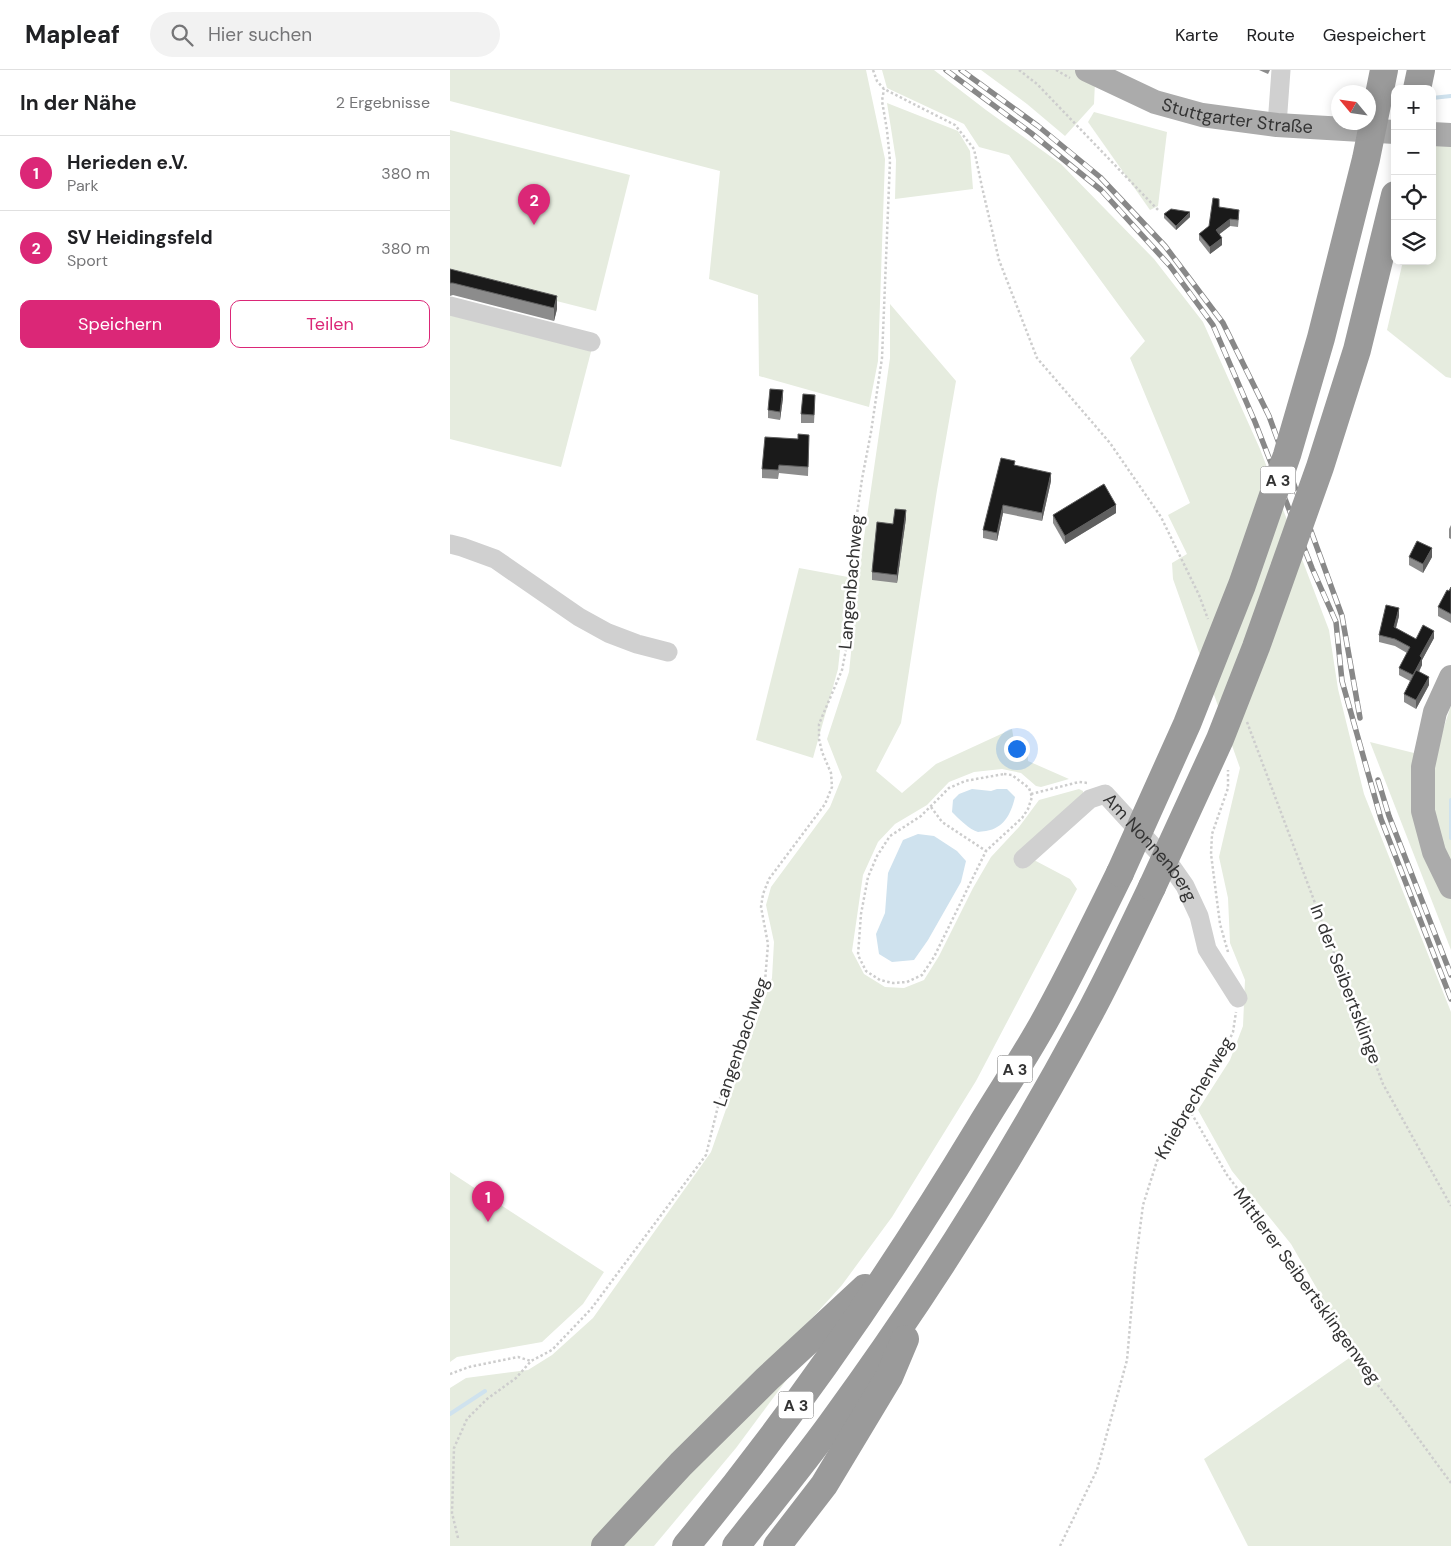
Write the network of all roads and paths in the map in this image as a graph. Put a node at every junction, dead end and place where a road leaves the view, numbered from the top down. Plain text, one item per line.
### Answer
1 (874, 70) edge
2 (1019, 70) edge
3 (1087, 70) edge
4 (1281, 70) edge
5 (1384, 70) edge
6 (1421, 70) edge
7 (1418, 85) edge
8 (884, 90) junction
9 (1277, 125) junction
10 (1391, 132) edge
11 (1436, 134) edge
12 (1451, 135) edge
13 (1159, 211) dead end
14 (1391, 211) edge
15 (450, 306) edge
16 (591, 342) dead end
17 (450, 544) edge
18 (1189, 575) dead end
19 (668, 652) dead end
20 (1451, 676) edge
21 (1259, 753) dead end
22 (1229, 765) dead end
23 (1031, 794) junction
24 (1106, 794) junction
25 (931, 807) junction
26 (986, 851) junction
27 (1023, 859) dead end
28 (1451, 887) edge
29 (1230, 958) dead end
30 (1238, 998) joint
31 (1189, 1109) junction
32 (1451, 1206) edge
33 (898, 1258) junction
34 (929, 1282) junction
35 (531, 1361) junction
36 (450, 1374) edge
37 (1451, 1483) edge
38 (458, 1538) dead end
39 (606, 1546) edge
40 (686, 1546) edge
41 (736, 1546) edge
42 (777, 1546) edge
43 (1060, 1546) edge

1 - 8 path
2 - 13 path
3 - 9 main road, Stuttgarter Straße
4 - 9 lane
5 - 33 highway, A 3, bridge
6 - 7 highway
8 - 18 path
8 - 35 path, Langenbachweg
9 - 10 main road, Stuttgarter Straße
11 - 12 main road
14 - 34 highway, A 3, bridge
15 - 16 lane
17 - 19 lane
20 - 28 main road
21 - 32 path, In der Seibertsklinge
22 - 29 path
23 - 24 path
23 - 25 path
23 - 26 path
24 - 27 lane, Am Nonnenberg
24 - 30 lane, Am Nonnenberg
25 - 26 path
25 - 26 path
30 - 31 path, Kniebrechenweg
31 - 37 path, Mittlerer Seibertsklingenweg
31 - 43 path, Kniebrechenweg
33 - 39 highway
33 - 40 highway, A 3
34 - 41 highway, A 3
34 - 42 highway, A 3
35 - 36 path
35 - 38 path, Langenbachweg

